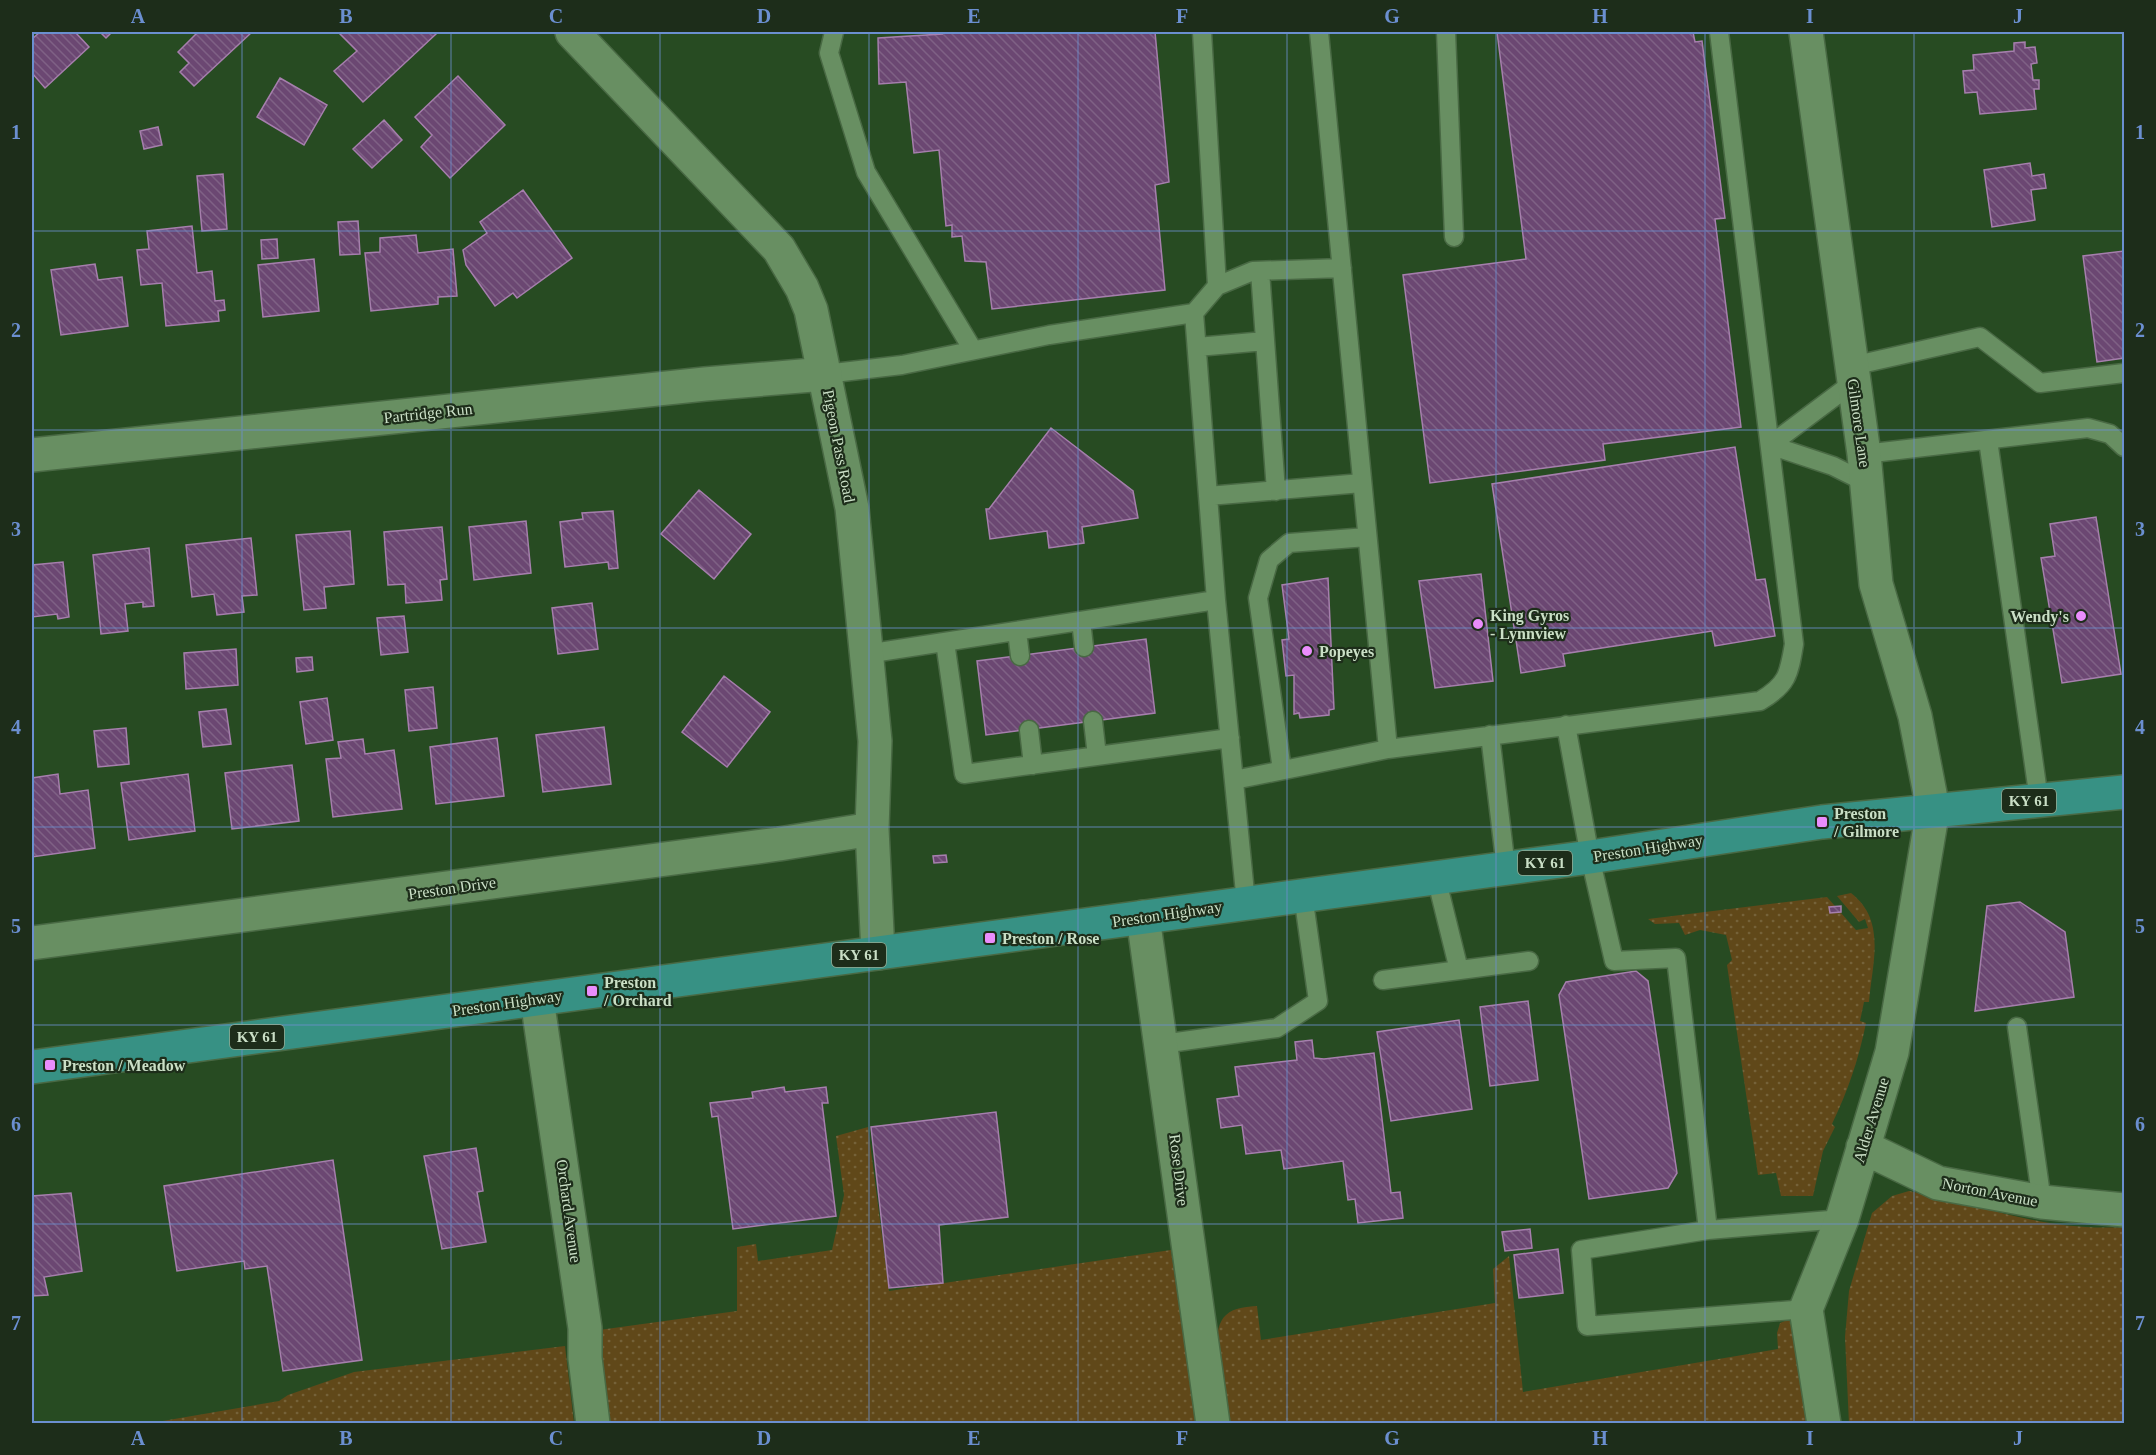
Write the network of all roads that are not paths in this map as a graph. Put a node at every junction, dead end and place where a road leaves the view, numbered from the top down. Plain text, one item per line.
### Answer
1 (572, 32) edge
2 (834, 32) edge
3 (1202, 32) edge
4 (1320, 32) edge
5 (1446, 32) edge
6 (1719, 32) edge
7 (1806, 32) edge
8 (1454, 237) dead end
9 (1342, 268) junction
10 (1260, 271) junction
11 (1217, 286) junction
12 (1194, 313) junction
13 (1265, 341) junction
14 (1197, 346) junction
15 (973, 350) junction
16 (2124, 373) edge
17 (825, 374) junction
18 (1853, 374) junction
19 (1988, 440) junction
20 (1770, 445) junction
21 (2124, 447) edge
22 (32, 455) edge
23 (1866, 468) junction
24 (1362, 483) junction
25 (1276, 491) junction
26 (1208, 496) junction
27 (1367, 537) junction
28 (1216, 600) junction
29 (1081, 621) junction
30 (1017, 630) junction
31 (945, 642) junction
32 (1084, 647) dead end
33 (866, 654) junction
34 (1020, 656) dead end
35 (1093, 721) dead end
36 (1566, 725) junction
37 (1029, 730) dead end
38 (1490, 735) junction
39 (1230, 738) junction
40 (1388, 749) junction
41 (1097, 756) junction
42 (1033, 765) junction
43 (1282, 770) junction
44 (1234, 780) junction
45 (2124, 792) edge
46 (2039, 800) junction
47 (1933, 809) junction
48 (872, 829) junction
49 (1590, 857) junction
50 (1506, 868) junction
51 (1436, 877) junction
52 (1303, 896) junction
53 (1246, 903) junction
54 (1143, 917) junction
55 (32, 943) edge
56 (878, 953) junction
57 (1529, 961) dead end
58 (1459, 970) junction
59 (1383, 980) dead end
60 (537, 999) junction
61 (2017, 1027) dead end
62 (1162, 1044) junction
63 (32, 1067) edge
64 (1863, 1147) junction
65 (2042, 1202) junction
66 (2124, 1210) edge
67 (1842, 1219) junction
68 (1708, 1230) junction
69 (1806, 1310) junction
70 (593, 1424) edge
71 (1213, 1424) edge
72 (1824, 1424) edge

1 - 17 street, Pigeon Pass Road
2 - 15 lane
3 - 11 lane
4 - 9 lane
5 - 8 lane
6 - 20 lane
7 - 18 street, Gilmore Lane
9 - 10 lane
9 - 24 lane
10 - 11 lane
10 - 13 lane
11 - 12 lane
12 - 14 lane
12 - 15 lane
13 - 14 lane
13 - 25 lane
14 - 26 lane
15 - 17 lane
16 - 18 lane
17 - 22 street, Partridge Run
17 - 33 street, Pigeon Pass Road
18 - 20 lane
18 - 23 street, Gilmore Lane
19 - 21 lane
19 - 23 lane
19 - 46 lane
20 - 23 lane
20 - 36 lane
23 - 47 street, Gilmore Lane
24 - 25 lane
24 - 27 lane
25 - 26 lane
26 - 28 lane
27 - 40 lane
27 - 43 lane
28 - 29 lane
28 - 39 lane
29 - 30 lane
29 - 32 lane
30 - 31 lane
30 - 34 lane
31 - 33 lane
31 - 42 lane
33 - 48 street, Pigeon Pass Road
35 - 41 lane
36 - 38 lane
36 - 49 lane
37 - 42 lane
38 - 40 lane
38 - 50 lane
39 - 41 lane
39 - 44 lane
40 - 43 lane
41 - 42 lane
43 - 44 lane
44 - 53 lane
45 - 46 main road, Preston Highway / KY 61
46 - 47 main road, Preston Highway / KY 61
47 - 49 main road, Preston Highway / KY 61
47 - 64 street, Alder Avenue
48 - 55 street, Preston Drive
48 - 56 street, Pigeon Pass Road
49 - 50 main road, Preston Highway / KY 61
49 - 68 lane
50 - 51 main road, Preston Highway / KY 61
51 - 52 main road, Preston Highway / KY 61
51 - 58 lane
52 - 53 main road, Preston Highway / KY 61
52 - 62 lane
53 - 54 main road, Preston Highway / KY 61
54 - 56 main road, Preston Highway / KY 61
54 - 62 street, Rose Drive
56 - 60 main road, Preston Highway / KY 61
57 - 58 lane
58 - 59 lane
60 - 63 main road, Preston Highway / KY 61
60 - 70 street, Orchard Avenue
61 - 65 lane
62 - 71 street, Rose Drive
64 - 65 street, Norton Avenue
64 - 67 street, Alder Avenue
65 - 66 street, Norton Avenue
67 - 68 lane
67 - 69 street, Alder Avenue
68 - 69 lane
69 - 72 street

